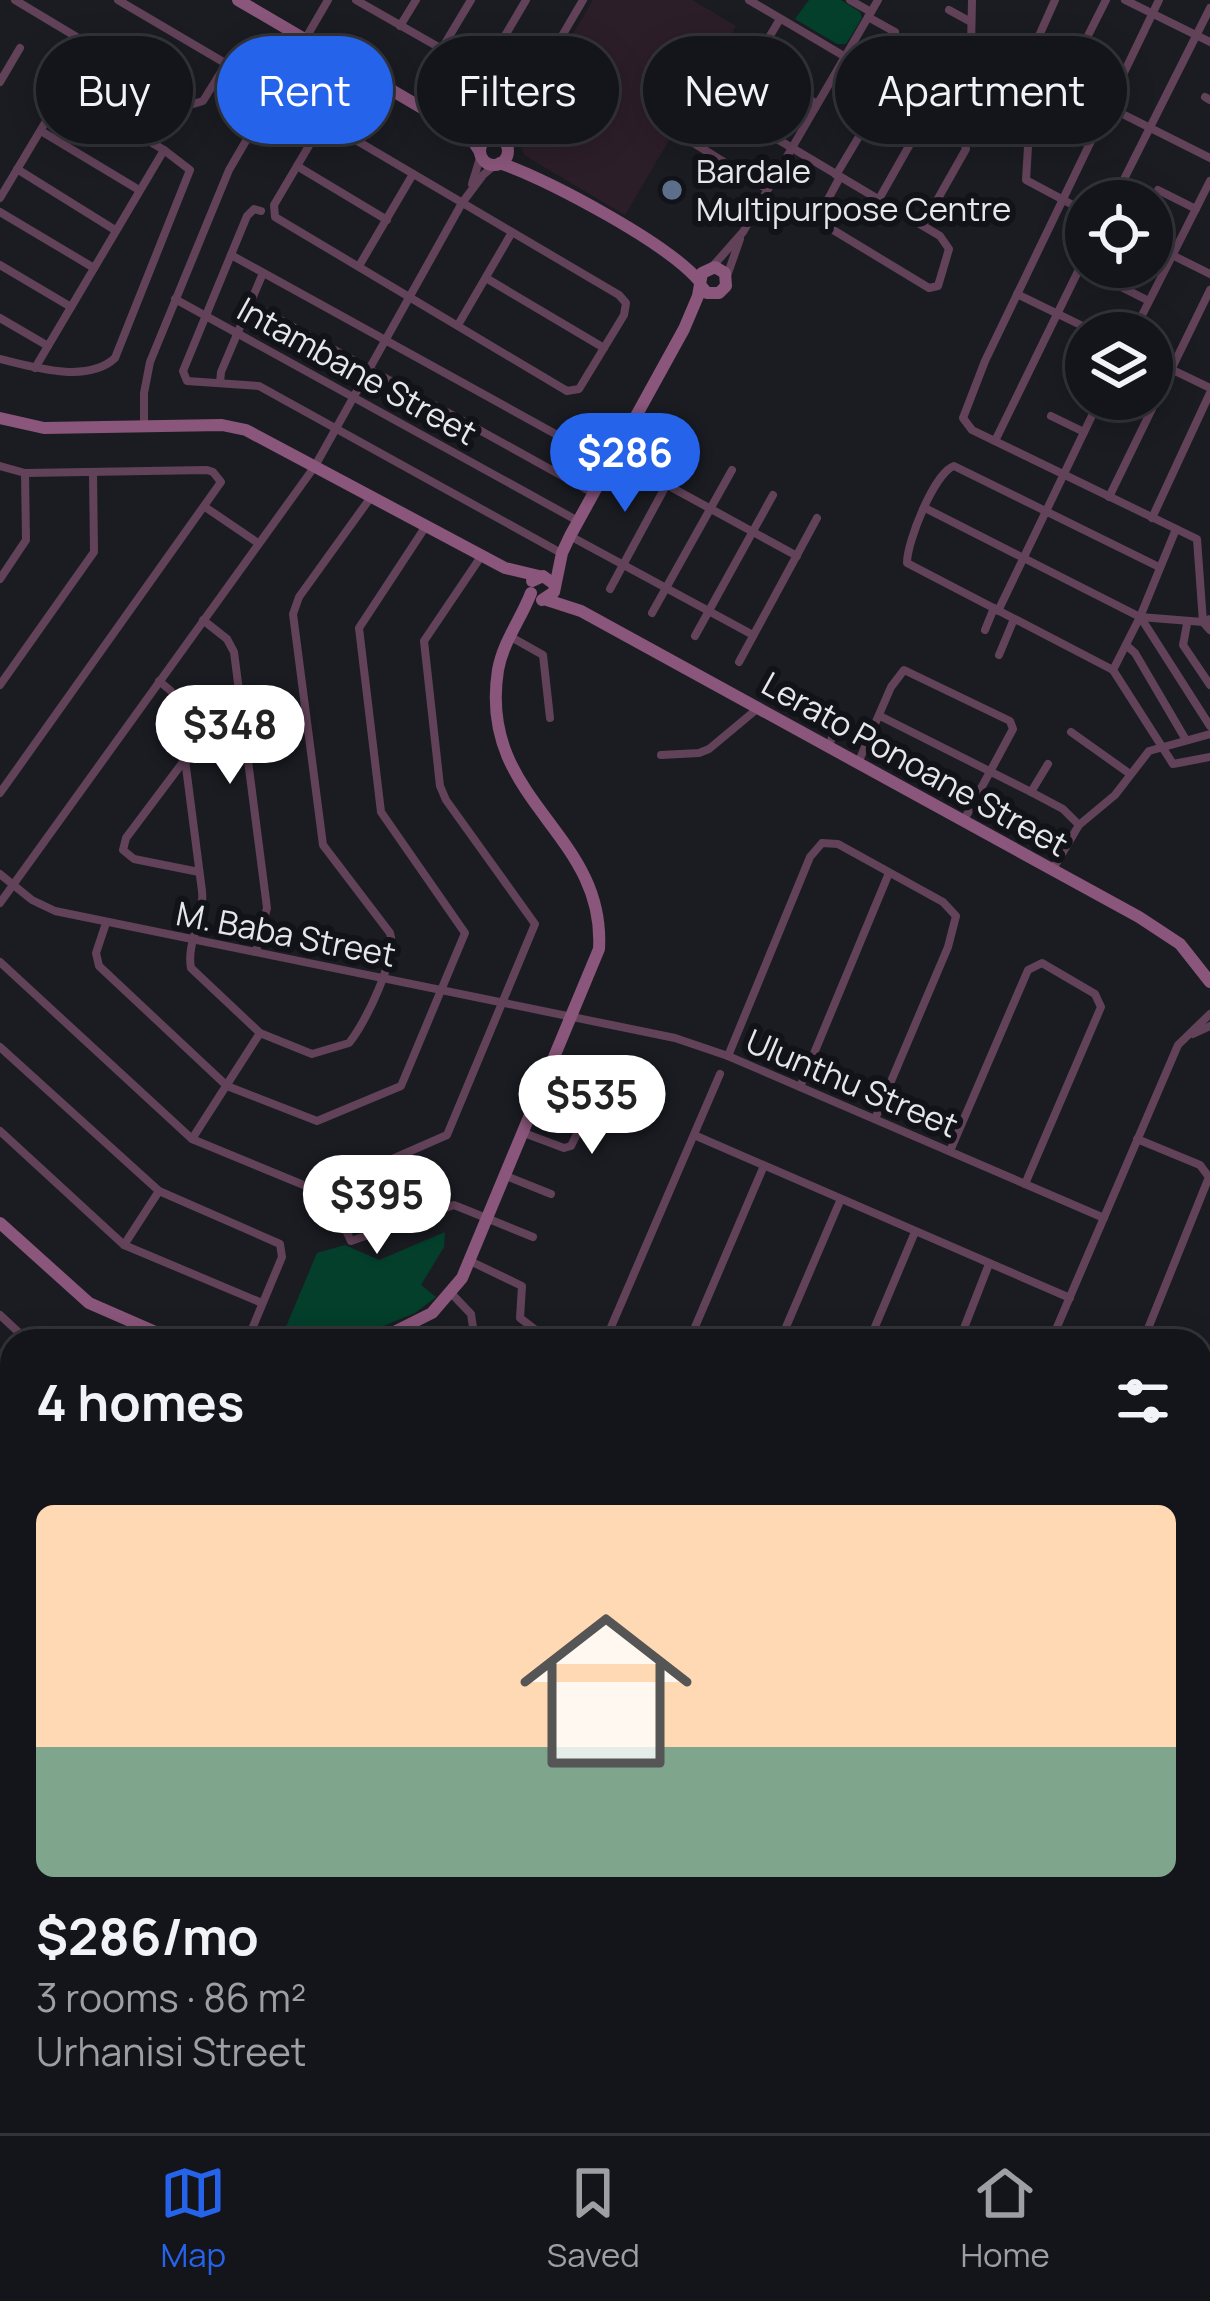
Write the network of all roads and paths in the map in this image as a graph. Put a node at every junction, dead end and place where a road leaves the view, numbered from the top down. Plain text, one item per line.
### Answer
1 (14, 0) edge
2 (50, 0) edge
3 (118, 0) edge
4 (238, 0) edge
5 (328, 0) edge
6 (356, 0) edge
7 (416, 0) edge
8 (471, 0) edge
9 (526, 0) edge
10 (563, 0) edge
11 (749, 0) edge
12 (850, 0) edge
13 (878, 0) edge
14 (971, 0) edge
15 (1055, 0) edge
16 (1106, 0) edge
17 (1125, 0) edge
18 (1160, 0) edge
19 (580, 4) edge
20 (1210, 8) edge
21 (949, 10) dead end
22 (1152, 14) junction
23 (41, 15) junction
24 (869, 15) junction
25 (780, 19) junction
26 (972, 22) junction
27 (400, 26) junction
28 (895, 32) dead end
29 (1196, 35) junction
30 (299, 36) edge
31 (308, 36) edge
32 (417, 36) edge
33 (449, 36) edge
34 (505, 36) edge
35 (561, 36) edge
36 (770, 36) edge
37 (857, 36) edge
38 (971, 36) edge
39 (1038, 36) edge
40 (1088, 36) edge
41 (1210, 42) edge
42 (20, 48) dead end
43 (835, 50) edge
44 (0, 53) edge
45 (217, 59) edge
46 (13, 60) junction
47 (1127, 65) edge
48 (835, 73) edge
49 (217, 78) edge
50 (0, 82) edge
51 (811, 100) edge
52 (817, 104) junction
53 (1127, 116) edge
54 (1149, 128) junction
55 (36, 138) edge
56 (62, 144) edge
57 (154, 144) edge
58 (243, 144) edge
59 (310, 144) edge
60 (361, 144) edge
61 (471, 144) edge
62 (489, 144) edge
63 (502, 144) edge
64 (695, 144) edge
65 (783, 144) edge
66 (856, 144) edge
67 (913, 144) edge
68 (965, 144) edge
69 (1030, 144) edge
70 (1088, 144) edge
71 (499, 149) junction
72 (791, 149) junction
73 (164, 150) junction
74 (481, 154) junction
75 (1210, 158) edge
76 (297, 166) junction
77 (17, 169) junction
78 (413, 174) junction
79 (838, 176) junction
80 (1123, 180) edge
81 (1210, 181) edge
82 (3, 185) edge
83 (767, 189) junction
84 (139, 190) junction
85 (470, 191) junction
86 (0, 198) edge
87 (1173, 198) edge
88 (878, 199) junction
89 (1061, 200) junction
90 (1065, 202) edge
91 (462, 203) junction
92 (1196, 209) junction
93 (261, 211) dead end
94 (0, 212) edge
95 (387, 220) junction
96 (923, 225) junction
97 (115, 230) junction
98 (742, 232) junction
99 (511, 233) junction
100 (667, 253) junction
101 (232, 255) junction
102 (1173, 255) joint
103 (0, 266) edge
104 (359, 266) junction
105 (710, 267) junction
106 (94, 268) junction
107 (263, 272) junction
108 (1210, 274) edge
109 (727, 276) junction
110 (486, 278) junction
111 (701, 284) junction
112 (1070, 288) edge
113 (1122, 288) edge
114 (1156, 288) edge
115 (1210, 290) edge
116 (716, 294) junction
117 (1016, 294) junction
118 (408, 296) junction
119 (175, 299) junction
120 (1149, 302) junction
121 (250, 303) junction
122 (71, 307) junction
123 (1144, 312) edge
124 (1057, 313) junction
125 (206, 316) junction
126 (1065, 317) edge
127 (0, 318) edge
128 (458, 325) junction
129 (684, 329) junction
130 (238, 333) junction
131 (384, 338) junction
132 (48, 346) junction
133 (604, 348) junction
134 (0, 358) edge
135 (1173, 363) edge
136 (35, 368) junction
137 (368, 368) junction
138 (1173, 371) edge
139 (220, 383) junction
140 (1210, 391) edge
141 (352, 397) junction
142 (1051, 416) dead end
143 (0, 418) edge
144 (1090, 420) edge
145 (1146, 420) edge
146 (144, 425) junction
147 (335, 428) junction
148 (1084, 432) junction
149 (995, 441) junction
150 (688, 445) dead end
151 (611, 459) junction
152 (0, 466) edge
153 (315, 466) junction
154 (732, 470) dead end
155 (25, 472) junction
156 (93, 473) junction
157 (1063, 475) junction
158 (665, 486) junction
159 (592, 493) junction
160 (773, 495) dead end
161 (372, 496) junction
162 (1109, 497) junction
163 (205, 507) junction
164 (925, 508) junction
165 (709, 510) junction
166 (1047, 511) junction
167 (817, 518) dead end
168 (1152, 518) junction
169 (578, 521) junction
170 (426, 526) junction
171 (1177, 529) junction
172 (753, 533) junction
173 (570, 536) junction
174 (258, 543) junction
175 (562, 553) junction
176 (482, 555) junction
177 (796, 556) junction
178 (1024, 556) junction
179 (623, 564) junction
180 (1160, 567) junction
181 (506, 568) junction
182 (539, 576) junction
183 (0, 579) edge
184 (667, 588) junction
185 (610, 590) dead end
186 (543, 593) junction
187 (996, 609) junction
188 (710, 612) junction
189 (652, 614) dead end
190 (1140, 616) junction
191 (1014, 619) junction
192 (203, 620) junction
193 (1187, 624) junction
194 (1208, 624) edge
195 (985, 630) dead end
196 (753, 635) junction
197 (510, 636) junction
198 (695, 636) dead end
199 (1126, 645) junction
200 (999, 655) dead end
201 (739, 662) dead end
202 (1113, 670) junction
203 (159, 682) junction
204 (1210, 685) edge
205 (0, 686) edge
206 (758, 708) junction
207 (842, 715) dead end
208 (880, 716) junction
209 (550, 718) dead end
210 (1210, 730) edge
211 (1071, 732) dead end
212 (1186, 740) junction
213 (1159, 746) junction
214 (828, 747) junction
215 (661, 755) dead end
216 (1210, 757) edge
217 (184, 761) junction
218 (858, 763) junction
219 (1048, 764) dead end
220 (991, 771) junction
221 (1130, 774) junction
222 (1030, 792) junction
223 (0, 793) edge
224 (963, 821) junction
225 (1078, 825) junction
226 (1053, 870) junction
227 (199, 872) junction
228 (890, 873) junction
229 (0, 874) edge
230 (13, 886) junction
231 (0, 903) edge
232 (106, 923) junction
233 (193, 940) junction
234 (256, 952) junction
235 (0, 962) edge
236 (382, 978) junction
237 (1210, 983) edge
238 (443, 991) junction
239 (505, 1004) junction
240 (1210, 1014) edge
241 (572, 1018) junction
242 (1210, 1026) edge
243 (260, 1033) junction
244 (1181, 1040) junction
245 (0, 1047) edge
246 (728, 1056) junction
247 (720, 1074) dead end
248 (606, 1075) dead end
249 (227, 1086) junction
250 (800, 1087) junction
251 (875, 1119) junction
252 (0, 1131) edge
253 (524, 1133) junction
254 (694, 1136) junction
255 (192, 1138) junction
256 (1137, 1139) junction
257 (950, 1151) junction
258 (763, 1168) junction
259 (506, 1176) junction
260 (1025, 1184) junction
261 (326, 1188) junction
262 (158, 1191) junction
263 (551, 1194) dead end
264 (840, 1201) junction
265 (488, 1218) junction
266 (1104, 1218) junction
267 (0, 1223) edge
268 (915, 1232) junction
269 (533, 1237) dead end
270 (124, 1245) junction
271 (470, 1261) junction
272 (989, 1264) junction
273 (451, 1293) junction
274 (1070, 1298) junction
275 (262, 1303) junction
276 (137, 1329) edge
277 (252, 1329) edge
278 (403, 1329) edge
279 (473, 1329) edge
280 (534, 1329) edge
281 (610, 1329) edge
282 (694, 1329) edge
283 (785, 1329) edge
284 (874, 1329) edge
285 (963, 1329) edge
286 (1056, 1329) edge
287 (1148, 1329) edge

1 - 23 street
2 - 23 street
3 - 45 street
4 - 30 street
5 - 31 street
6 - 27 street
7 - 27 street
8 - 33 street
9 - 34 street
10 - 19 street
11 - 25 street
12 - 24 street
13 - 24 street
14 - 26 street
15 - 39 street
16 - 40 street
17 - 22 street
18 - 22 street
19 - 35 street
20 - 29 street
21 - 26 street
22 - 29 street
22 - 47 street
23 - 49 street
24 - 28 street
24 - 37 street
25 - 36 street
25 - 43 street
26 - 38 street
27 - 32 street
29 - 41 street
29 - 54 street
42 - 46 street
44 - 46 street
46 - 50 street
48 - 52 street
51 - 52 street
52 - 72 street
53 - 54 street
54 - 75 street
54 - 80 street
55 - 77 street
56 - 84 street
57 - 73 street
58 - 119 street
59 - 76 street
60 - 78 street
61 - 74 street
62 - 71 street
63 - 71 street
64 - 83 street
65 - 72 street
66 - 79 street
67 - 88 street
68 - 96 street
69 - 89 street
70 - 89 street
71 - 74 street
71 - 85 street
71 - 100 street
72 - 79 street
72 - 83 street
73 - 84 street
73 - 136 street
74 - 85 street
76 - 95 street
76 - 104 street
77 - 82 street
77 - 97 street
78 - 91 street
78 - 95 street
79 - 88 street
79 - 96 street
81 - 92 street
82 - 86 street
83 - 98 street
84 - 97 street
85 - 91 street
87 - 92 street
88 - 96 street
89 - 90 street
89 - 117 street
91 - 99 street
91 - 118 street
92 - 102 street
93 - 101 street
94 - 106 street
95 - 104 street
97 - 106 street
98 - 105 street
98 - 109 street
99 - 110 street
99 - 133 street
100 - 105 street
100 - 111 street
101 - 107 street
101 - 125 street
102 - 108 street
103 - 122 street
104 - 118 street
105 - 109 street
105 - 111 street
106 - 122 street
107 - 121 street
107 - 131 street
109 - 116 street
110 - 128 street
110 - 133 street
111 - 116 street
111 - 129 street
112 - 124 street
113 - 120 street
114 - 120 street
115 - 135 street
116 - 129 street
117 - 124 street
117 - 149 street
118 - 128 street
118 - 131 street
119 - 125 street, Intambane Street
119 - 146 street
120 - 123 street
121 - 130 street
121 - 137 street
122 - 132 street
124 - 126 street
124 - 149 street
125 - 130 street, Intambane Street
125 - 139 street
127 - 132 street
128 - 133 street
129 - 151 street
130 - 139 street
130 - 141 street, Intambane Street
131 - 137 street
131 - 151 street
132 - 136 street
134 - 136 street
137 - 141 street
137 - 159 street
138 - 140 street
139 - 147 street
140 - 168 street
141 - 147 street
141 - 169 street, Intambane Street
142 - 148 street
143 - 146 street
144 - 148 street
145 - 162 street
146 - 153 street
147 - 153 street
147 - 175 street
148 - 157 street
149 - 157 street
150 - 158 street
151 - 158 street
151 - 159 street
152 - 155 street
153 - 161 street
153 - 174 street
154 - 165 street
155 - 156 street
155 - 183 street
156 - 163 street
156 - 205 street
157 - 162 street
157 - 166 street
158 - 165 street
158 - 179 street
159 - 169 street
160 - 172 street
161 - 170 street
161 - 236 street
162 - 168 street
163 - 174 street
163 - 223 street
164 - 166 street
164 - 178 street
164 - 187 street
165 - 172 street
165 - 184 street
166 - 178 street
166 - 180 street
167 - 177 street
168 - 171 street
169 - 173 street
170 - 176 street
170 - 238 street
171 - 180 street
171 - 194 street
172 - 177 street
172 - 188 street
173 - 175 street
173 - 179 street
174 - 192 street
175 - 182 street
175 - 186 street
176 - 181 street
176 - 239 street
177 - 196 street
178 - 187 street
178 - 190 street
179 - 184 street
179 - 185 street
180 - 190 street
181 - 182 street
181 - 186 street
182 - 186 street
184 - 188 street
184 - 189 street
186 - 197 street
186 - 206 street, Lerato Ponoane Street
187 - 191 street
187 - 195 street
188 - 196 street
188 - 198 street
190 - 193 street
190 - 199 street
190 - 210 street
191 - 200 street
191 - 202 street
192 - 203 street
192 - 234 street
193 - 194 street
193 - 204 street
196 - 201 street
197 - 209 street
197 - 241 street
199 - 202 street
199 - 212 street
202 - 213 street
203 - 217 street
203 - 230 street
206 - 214 street, Lerato Ponoane Street
206 - 215 street
207 - 214 street
208 - 218 street
208 - 220 street
208 - 220 street
210 - 212 street
211 - 221 street
212 - 213 street
213 - 216 street
213 - 221 street
214 - 218 street, Lerato Ponoane Street
217 - 227 street
217 - 227 street
218 - 224 street, Lerato Ponoane Street
219 - 222 street
220 - 222 street
220 - 224 street
221 - 225 street
222 - 225 street
224 - 226 street, Lerato Ponoane Street
225 - 226 street
226 - 237 street, Lerato Ponoane Street
227 - 233 street
228 - 246 street
228 - 250 street
228 - 251 street
229 - 230 street, M. Baba Street
230 - 231 street
230 - 232 street, M. Baba Street
232 - 233 street, M. Baba Street
232 - 249 street
233 - 234 street, M. Baba Street
233 - 243 street
234 - 236 street, M. Baba Street
235 - 255 street
236 - 238 street, M. Baba Street
236 - 243 street
238 - 239 street, M. Baba Street
238 - 249 street
239 - 241 street, M. Baba Street
239 - 261 street
240 - 244 street
241 - 246 street, Ulunthu Street
241 - 253 street
242 - 244 street
243 - 249 street
244 - 256 street
245 - 262 street
246 - 250 street, Ulunthu Street
247 - 254 street
248 - 253 street
249 - 255 street
250 - 251 street, Ulunthu Street
251 - 257 street, Ulunthu Street
252 - 270 street
253 - 259 street
254 - 258 street
254 - 281 street
255 - 261 street
256 - 266 street
256 - 287 street
257 - 260 street, Ulunthu Street
257 - 260 street
258 - 264 street
258 - 282 street
259 - 263 street
259 - 265 street
260 - 266 street, Ulunthu Street
261 - 265 street
262 - 270 street
262 - 275 street
264 - 268 street
264 - 283 street
265 - 269 street
265 - 271 street
266 - 274 street
267 - 276 street
268 - 272 street
268 - 284 street
270 - 275 street
271 - 273 street
271 - 280 street
272 - 274 street
272 - 285 street
273 - 278 street
273 - 279 street
274 - 286 street
275 - 277 street

